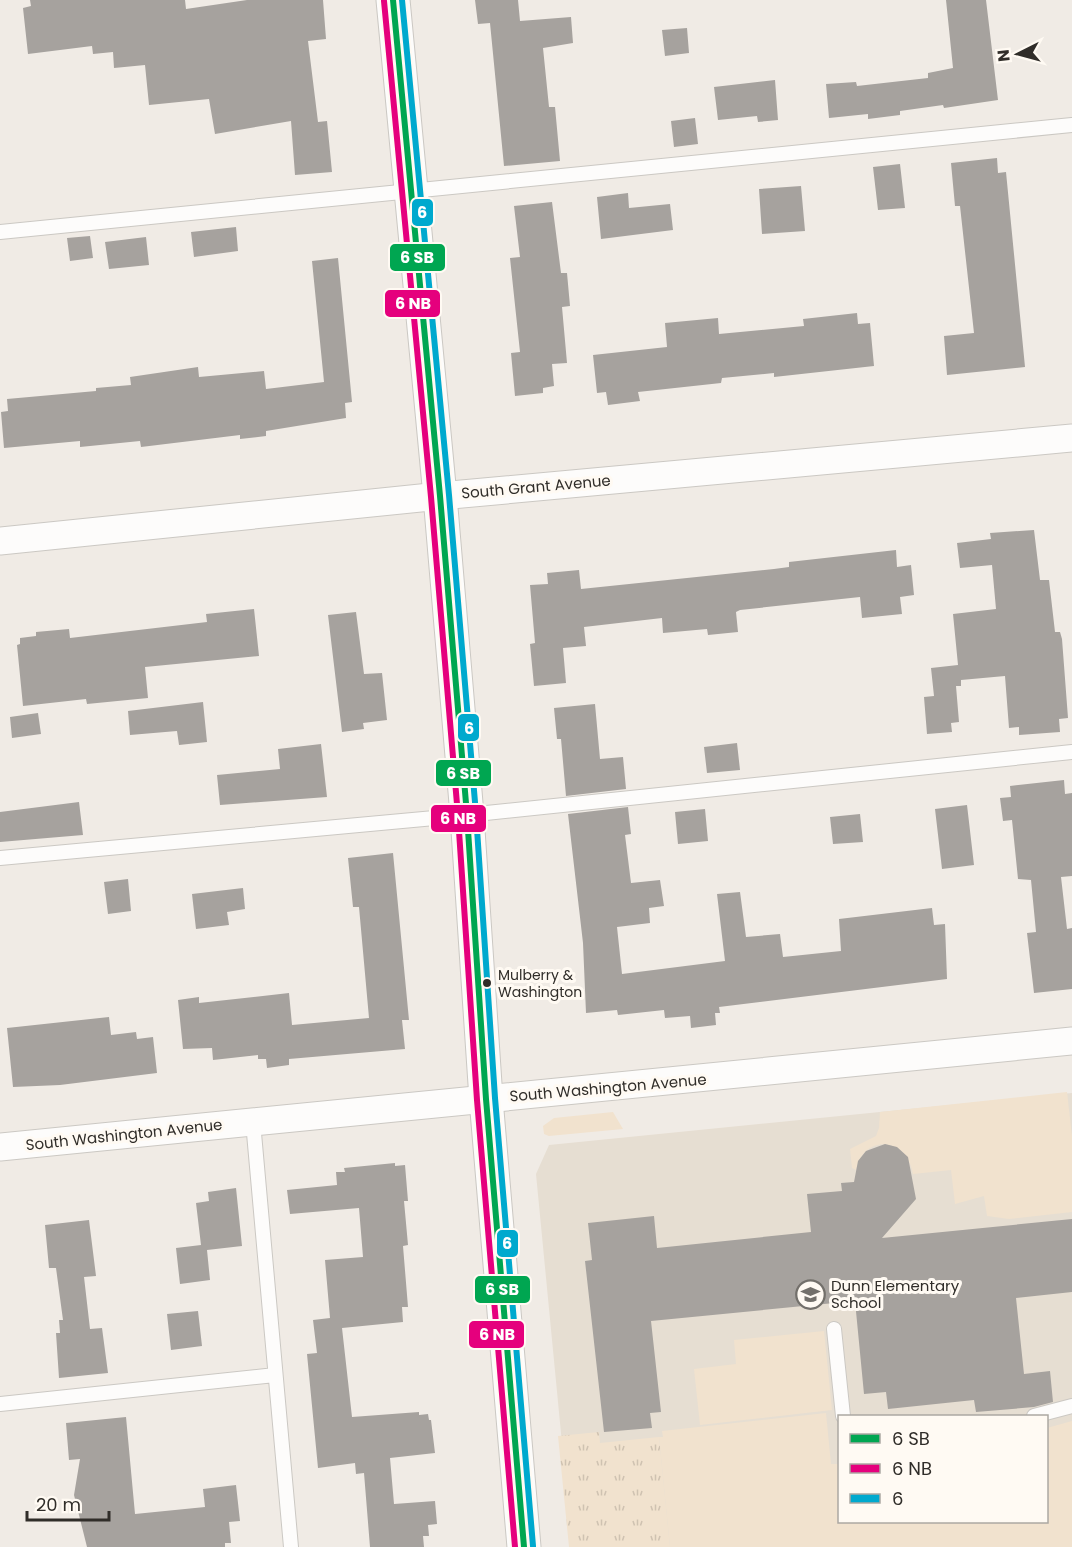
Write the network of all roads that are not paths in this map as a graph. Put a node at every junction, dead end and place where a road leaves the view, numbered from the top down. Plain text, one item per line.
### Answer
1 (393, 0) edge
2 (1072, 124) edge
3 (411, 189) junction
4 (0, 232) edge
5 (1072, 438) edge
6 (440, 496) junction
7 (0, 541) edge
8 (1072, 753) edge
9 (467, 815) junction
10 (0, 858) edge
11 (1072, 1041) edge
12 (486, 1099) junction
13 (253, 1122) junction
14 (0, 1148) edge
15 (834, 1329) dead end
16 (275, 1374) junction
17 (0, 1404) edge
18 (1072, 1406) edge
19 (843, 1415) edge
20 (1038, 1415) edge
21 (291, 1547) edge
22 (524, 1547) edge

1 - 3 main road
2 - 3 lane
3 - 4 lane
3 - 6 main road
5 - 6 street, South Grant Avenue
6 - 7 street, South Grant Avenue
6 - 9 main road
8 - 9 lane
9 - 10 lane
9 - 12 main road
11 - 12 street, South Washington Avenue
12 - 13 street, South Washington Avenue
12 - 22 main road
13 - 14 street, South Washington Avenue
13 - 16 lane
15 - 19 lane
16 - 17 lane
16 - 21 lane
18 - 20 lane

